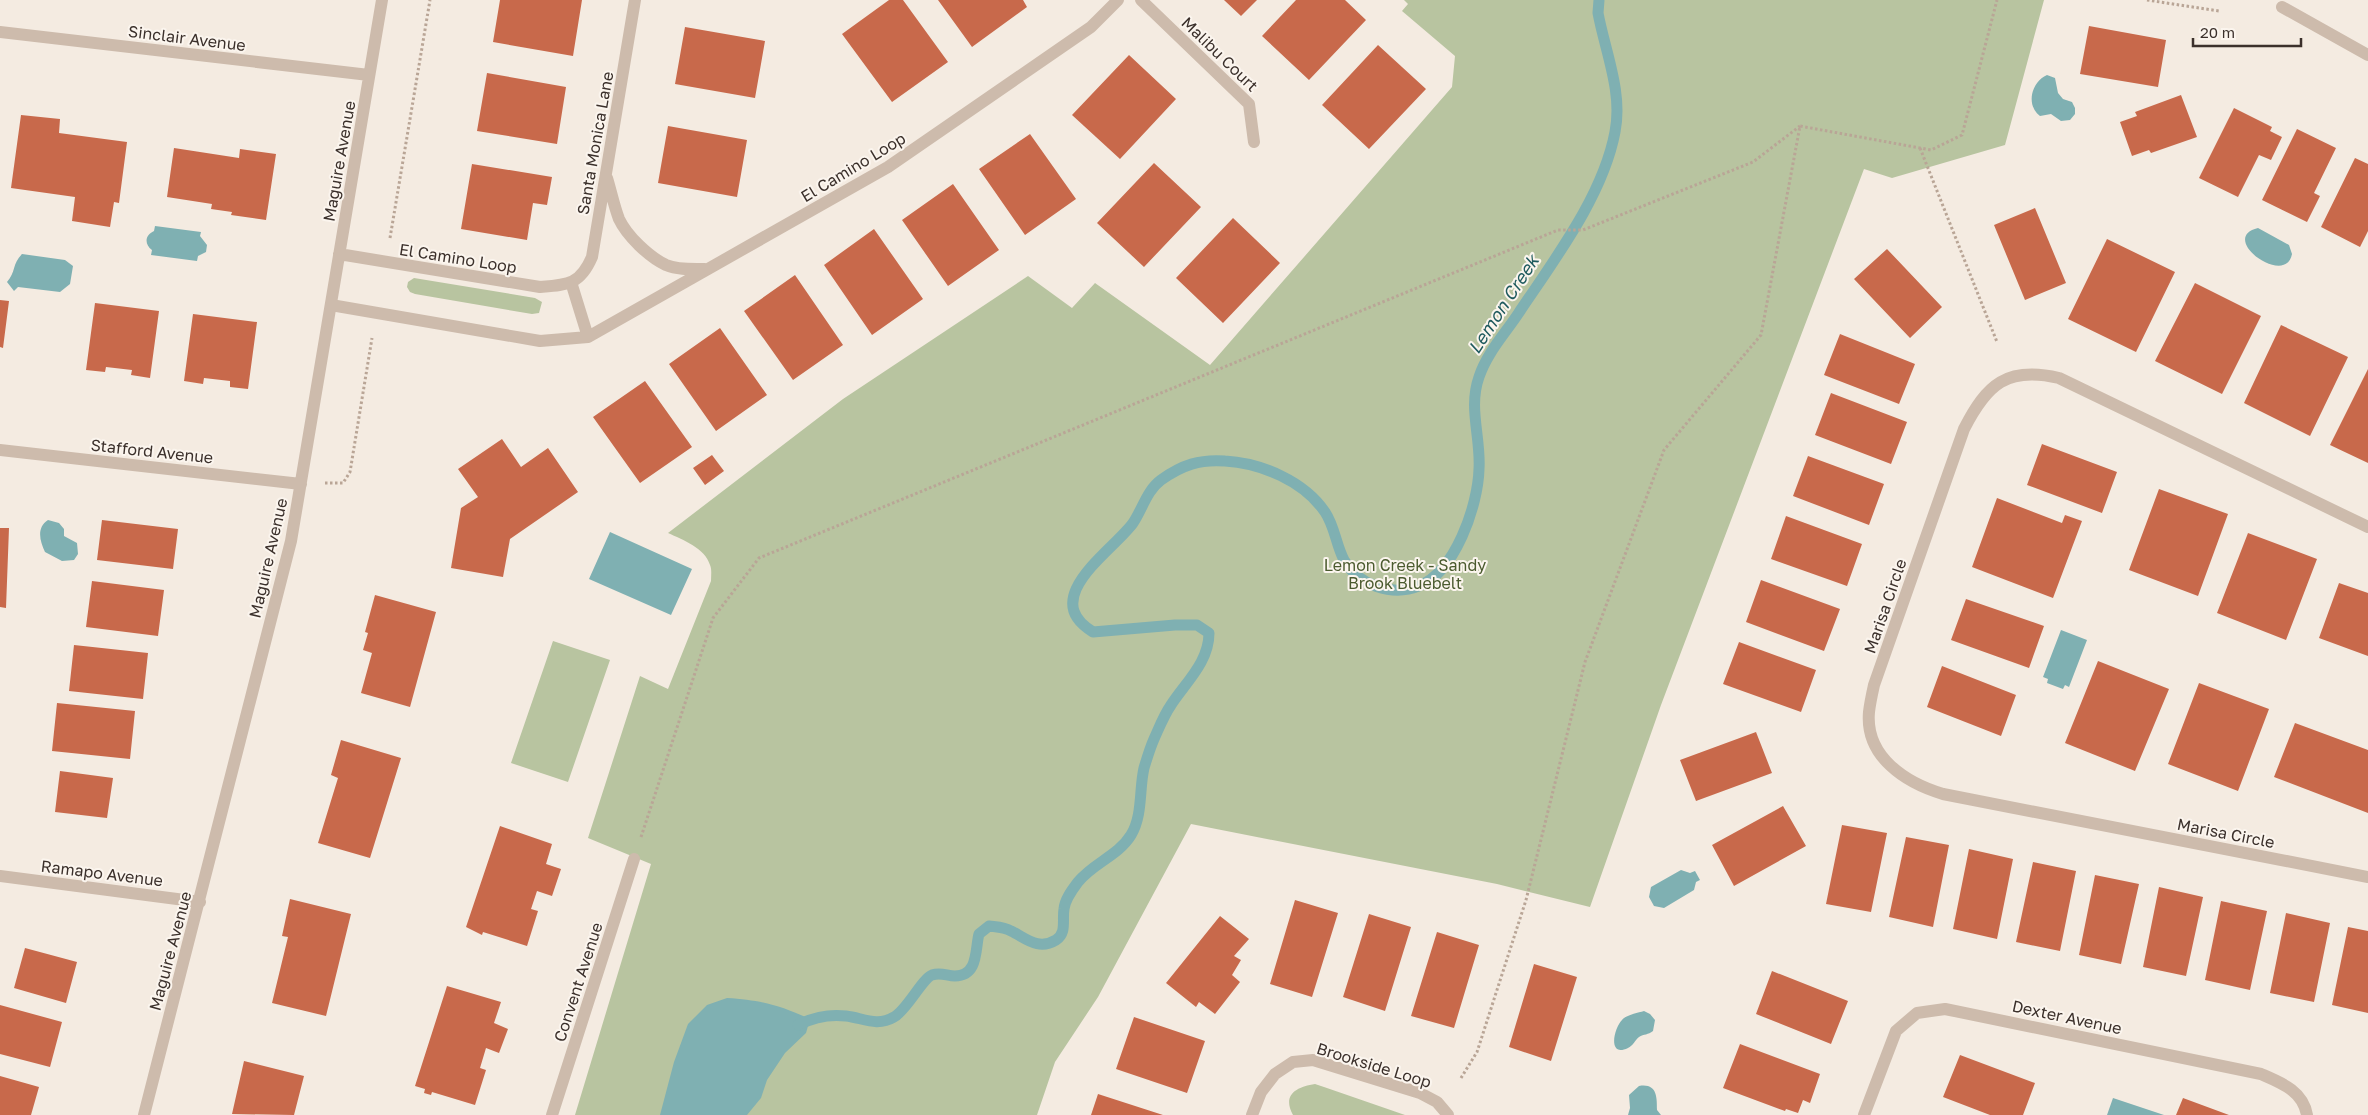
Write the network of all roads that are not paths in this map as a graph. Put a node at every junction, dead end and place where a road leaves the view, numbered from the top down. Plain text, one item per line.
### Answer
1 (382, 0) edge
2 (635, 0) edge
3 (1118, 0) edge
4 (1141, 0) edge
5 (2282, 6) dead end
6 (0, 32) edge
7 (2368, 55) edge
8 (370, 75) junction
9 (1254, 142) dead end
10 (607, 176) junction
11 (340, 254) junction
12 (706, 268) junction
13 (572, 282) junction
14 (331, 306) junction
15 (588, 337) junction
16 (0, 450) edge
17 (301, 484) junction
18 (2368, 526) edge
19 (634, 859) road end
20 (0, 876) edge
21 (2368, 877) edge
22 (200, 902) junction
23 (144, 1115) edge
24 (552, 1115) edge
25 (1252, 1115) edge
26 (1448, 1115) edge
27 (1864, 1115) edge
28 (2307, 1115) edge

1 - 8 street, Maguire Avenue
2 - 10 street, Santa Monica Lane
3 - 12 street, El Camino Loop
4 - 9 street, Malibu Court
5 - 7 street
6 - 8 street, Sinclair Avenue
8 - 11 street, Maguire Avenue
10 - 12 street
10 - 13 street, Santa Monica Lane
11 - 13 street, El Camino Loop
11 - 14 street, Maguire Avenue
12 - 15 street, El Camino Loop
13 - 15 street
14 - 15 street
14 - 17 street, Maguire Avenue
16 - 17 street, Stafford Avenue
17 - 22 street, Maguire Avenue
18 - 21 street, Marisa Circle
19 - 24 street, Convent Avenue
20 - 22 street, Ramapo Avenue
22 - 23 street, Maguire Avenue
25 - 26 street, Brookside Loop
27 - 28 street, Dexter Avenue

